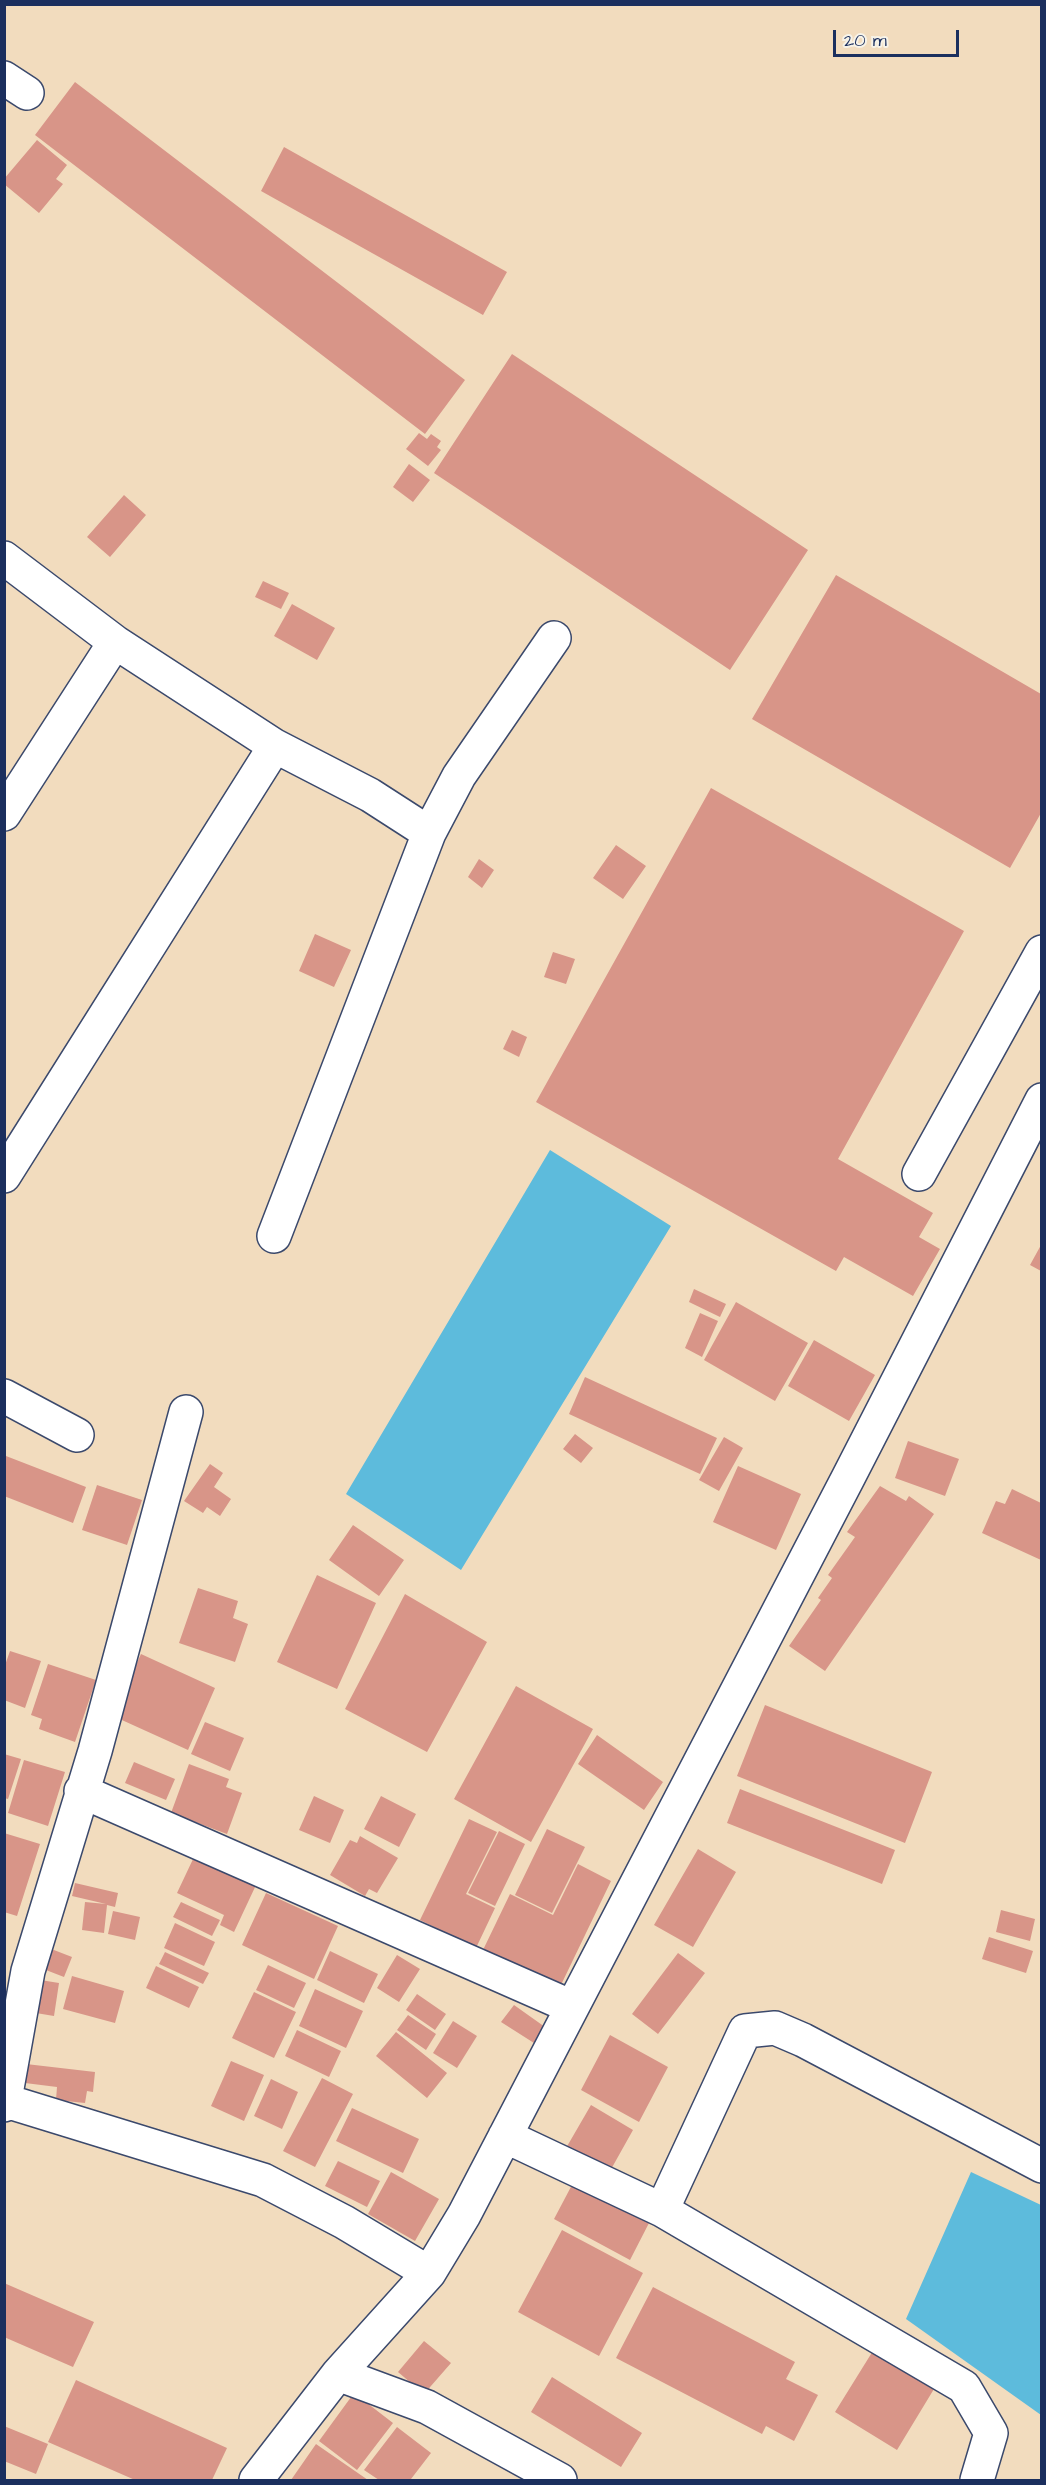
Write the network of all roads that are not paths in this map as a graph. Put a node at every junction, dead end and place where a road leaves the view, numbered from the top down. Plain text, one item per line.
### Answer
1 (4, 558) edge
2 (554, 638) dead end
3 (114, 642) junction
4 (275, 746) junction
5 (4, 814) edge
6 (429, 833) junction
7 (1041, 952) edge
8 (1041, 1100) edge
9 (919, 1174) dead end
10 (4, 1176) edge
11 (274, 1236) dead end
12 (4, 1396) edge
13 (186, 1412) dead end
14 (77, 1435) dead end
15 (81, 1791) junction
16 (572, 2007) junction
17 (5, 2103) edge
18 (505, 2136) junction
19 (1041, 2166) edge
20 (662, 2210) junction
21 (429, 2273) junction
22 (339, 2374) junction
23 (256, 2481) edge
24 (560, 2481) edge
25 (977, 2481) edge

1 - 3 street
2 - 6 street
3 - 4 street
3 - 5 street
4 - 6 street
4 - 10 street
6 - 11 street
7 - 9 street
8 - 16 street
12 - 14 street
13 - 15 street
15 - 16 street
15 - 17 street
16 - 18 street
17 - 21 street
18 - 20 street
18 - 21 street
19 - 20 street
20 - 25 street
21 - 22 street
22 - 23 street
22 - 24 street

